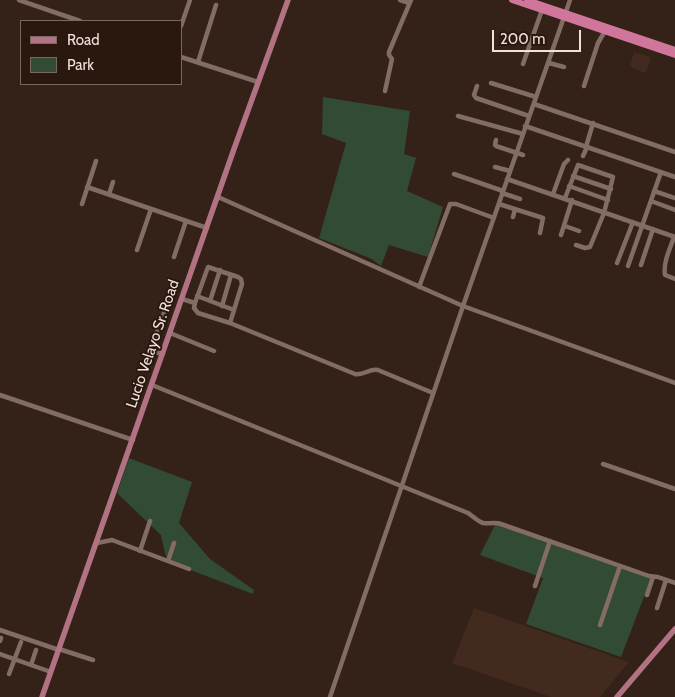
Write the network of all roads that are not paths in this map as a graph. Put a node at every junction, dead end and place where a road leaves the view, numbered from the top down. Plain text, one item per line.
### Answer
1 (19, 0) edge
2 (190, 0) edge
3 (288, 0) edge
4 (400, 0) edge
5 (512, 0) edge
6 (527, 0) edge
7 (570, 0) edge
8 (410, 2) edge
9 (216, 5) dead end
10 (542, 10) junction
11 (565, 15) junction
12 (77, 20) edge
13 (182, 23) edge
14 (605, 31) junction
15 (675, 50) edge
16 (675, 55) edge
17 (182, 57) edge
18 (198, 62) junction
19 (549, 63) junction
20 (523, 64) dead end
21 (564, 67) dead end
22 (258, 82) junction
23 (491, 83) dead end
24 (477, 86) dead end
25 (584, 86) dead end
26 (385, 91) dead end
27 (536, 97) junction
28 (534, 104) junction
29 (458, 116) dead end
30 (529, 116) junction
31 (593, 123) junction
32 (525, 126) junction
33 (523, 134) junction
34 (496, 140) dead end
35 (586, 147) junction
36 (516, 152) junction
37 (675, 152) edge
38 (523, 155) dead end
39 (583, 156) dead end
40 (568, 160) dead end
41 (96, 161) dead end
42 (495, 166) dead end
43 (510, 171) junction
44 (661, 172) junction
45 (454, 174) dead end
46 (573, 176) junction
47 (675, 177) edge
48 (508, 178) junction
49 (113, 182) dead end
50 (569, 186) junction
51 (88, 187) junction
52 (611, 189) junction
53 (654, 191) junction
54 (503, 192) junction
55 (109, 194) junction
56 (553, 194) junction
57 (218, 198) junction
58 (565, 198) junction
59 (675, 198) edge
60 (520, 199) dead end
61 (572, 200) junction
62 (608, 200) junction
63 (651, 201) junction
64 (82, 204) dead end
65 (499, 204) junction
66 (151, 209) junction
67 (515, 209) junction
68 (675, 210) edge
69 (604, 213) junction
70 (513, 217) dead end
71 (494, 218) junction
72 (186, 222) junction
73 (633, 222) junction
74 (565, 226) junction
75 (643, 226) junction
76 (207, 228) junction
77 (653, 230) junction
78 (579, 231) dead end
79 (540, 232) dead end
80 (561, 236) dead end
81 (674, 237) edge
82 (576, 245) dead end
83 (137, 250) dead end
84 (174, 257) dead end
85 (616, 263) dead end
86 (641, 265) dead end
87 (628, 266) dead end
88 (220, 270) junction
89 (231, 275) junction
90 (675, 278) edge
91 (419, 287) junction
92 (173, 288) dead end
93 (197, 296) junction
94 (182, 299) junction
95 (210, 301) junction
96 (195, 303) junction
97 (222, 306) junction
98 (462, 306) junction
99 (234, 310) junction
100 (230, 323) junction
101 (170, 333) junction
102 (214, 351) dead end
103 (163, 354) junction
104 (675, 383) edge
105 (152, 385) junction
106 (434, 393) junction
107 (0, 395) edge
108 (133, 440) junction
109 (603, 464) dead end
110 (401, 488) junction
111 (675, 489) edge
112 (150, 521) dead end
113 (550, 541) junction
114 (97, 543) junction
115 (174, 543) dead end
116 (140, 551) junction
117 (168, 561) junction
118 (620, 566) junction
119 (189, 568) dead end
120 (653, 577) junction
121 (666, 580) junction
122 (675, 583) edge
123 (535, 586) dead end
124 (646, 595) dead end
125 (657, 608) dead end
126 (600, 625) dead end
127 (675, 629) edge
128 (0, 630) edge
129 (21, 642) dead end
130 (58, 649) junction
131 (36, 650) dead end
132 (0, 654) edge
133 (14, 660) junction
134 (93, 660) dead end
135 (31, 665) junction
136 (50, 672) junction
137 (9, 674) dead end
138 (42, 697) edge
139 (330, 697) edge
140 (617, 697) edge

1 - 12 street
2 - 13 street
3 - 22 main road, Lucio Velayo Sr. Road
4 - 8 street
5 - 10 highway
6 - 11 highway
7 - 11 street
8 - 26 street
9 - 18 street
10 - 11 highway
10 - 20 street
11 - 14 highway
11 - 15 highway
11 - 19 street
14 - 16 highway
14 - 25 street
17 - 18 street
18 - 22 street
19 - 21 street
19 - 27 street
22 - 57 main road, Lucio Velayo Sr. Road
23 - 27 street
24 - 30 street
27 - 28 street
28 - 30 street
28 - 31 street
29 - 33 street
30 - 32 street
31 - 35 street
31 - 37 street
32 - 33 street
32 - 35 street
33 - 36 street
34 - 36 street
35 - 39 street
35 - 44 street
36 - 38 street
36 - 43 street
40 - 56 street
41 - 51 street
42 - 43 street
43 - 48 street
44 - 47 street
44 - 53 street
45 - 54 street
46 - 50 street
46 - 52 street
46 - 52 street
48 - 54 street
48 - 56 street
49 - 55 street
50 - 58 street
50 - 62 street
51 - 55 street
51 - 64 street
52 - 62 street
53 - 59 street
53 - 63 street
54 - 60 street
54 - 65 street
55 - 66 street
56 - 58 street
57 - 76 main road, Lucio Velayo Sr. Road
57 - 91 street
58 - 61 street
61 - 69 street
61 - 74 street
62 - 69 street
63 - 68 street
63 - 75 street
65 - 67 street
65 - 71 street
66 - 72 street
66 - 83 street
67 - 70 street
67 - 79 street
69 - 73 street
69 - 82 street
71 - 91 street
71 - 98 street
72 - 76 street
72 - 84 street
73 - 75 street
73 - 85 street
74 - 78 street
74 - 80 street
75 - 77 street
75 - 87 street
76 - 94 main road, Lucio Velayo Sr. Road
77 - 81 street
77 - 86 street
81 - 90 street
88 - 89 street
88 - 93 street
88 - 95 street
89 - 97 street
89 - 99 street
91 - 98 street
92 - 103 street
93 - 95 street
93 - 96 street
94 - 96 street
94 - 101 main road, Lucio Velayo Sr. Road
95 - 97 street
96 - 100 street
97 - 99 street
98 - 104 street
98 - 106 street
99 - 100 street
100 - 106 street
101 - 102 street
101 - 103 main road, Lucio Velayo Sr. Road
103 - 105 main road, Lucio Velayo Sr. Road
105 - 108 main road, Lucio Velayo Sr. Road
105 - 110 street
106 - 110 street
107 - 108 street
108 - 114 main road, Lucio Velayo Sr. Road
109 - 111 street
110 - 113 street
110 - 139 street
112 - 116 street
113 - 118 street
113 - 123 street
114 - 116 street
114 - 130 main road, Lucio Velayo Sr. Road
115 - 117 street
116 - 117 street
117 - 119 street
118 - 120 street
118 - 126 street
120 - 121 street
120 - 124 street
121 - 122 street
121 - 125 street
127 - 140 main road
128 - 130 street
129 - 133 street
130 - 134 street
130 - 136 main road, Lucio Velayo Sr. Road
131 - 135 street
132 - 133 street
133 - 135 street
133 - 137 street
135 - 136 street
136 - 138 main road, Lucio Velayo Sr. Road

